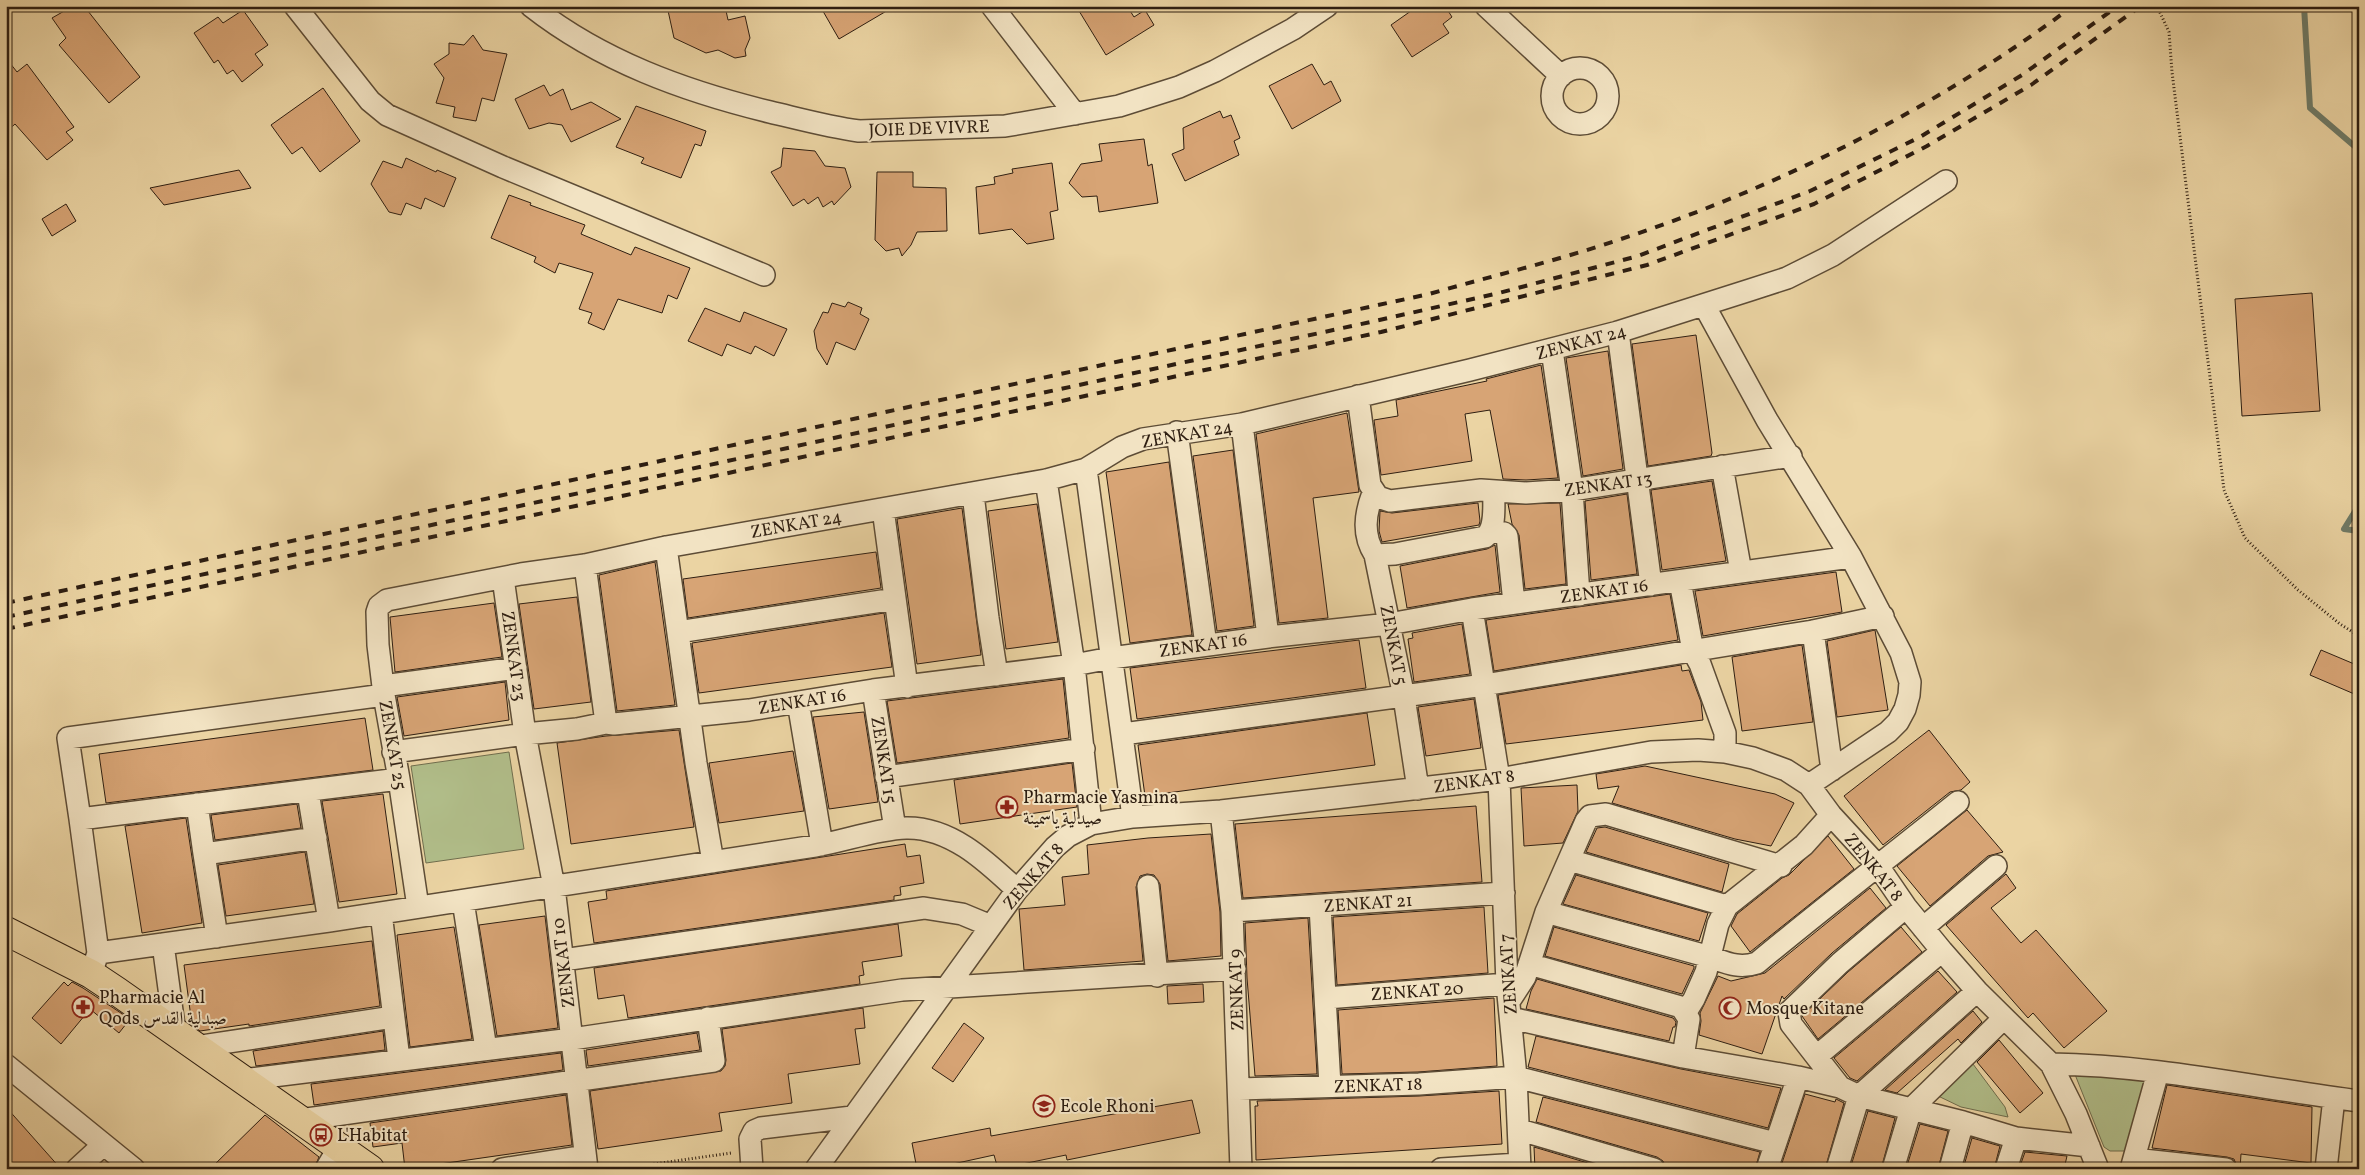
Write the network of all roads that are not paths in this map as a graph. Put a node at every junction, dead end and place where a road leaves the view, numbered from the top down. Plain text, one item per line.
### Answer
1 (295, 6) edge
2 (531, 6) edge
3 (992, 6) edge
4 (1328, 6) edge
5 (1486, 6) edge
6 (1561, 76) dead end
7 (1075, 114) junction
8 (1946, 180) dead end
9 (764, 275) dead end
10 (1704, 305) junction
11 (1618, 332) junction
12 (1552, 350) junction
13 (1358, 396) junction
14 (1242, 424) junction
15 (1177, 432) junction
16 (1790, 456) junction
17 (1722, 466) junction
18 (1086, 469) junction
19 (1046, 480) junction
20 (1637, 480) junction
21 (1572, 490) junction
22 (1494, 492) junction
23 (1373, 493) junction
24 (973, 494) junction
25 (883, 509) junction
26 (1492, 531) junction
27 (666, 547) junction
28 (1375, 555) junction
29 (1851, 557) junction
30 (585, 565) junction
31 (1741, 572) junction
32 (503, 578) junction
33 (1680, 581) junction
34 (1651, 584) junction
35 (1579, 594) junction
36 (400, 596) joint
37 (895, 599) junction
38 (1514, 603) junction
39 (1472, 609) junction
40 (1883, 616) junction
41 (1389, 624) junction
42 (678, 632) junction
43 (1813, 632) junction
44 (1268, 637) junction
45 (1206, 645) junction
46 (1693, 651) junction
47 (1111, 658) junction
48 (1074, 665) junction
49 (516, 668) junction
50 (998, 675) junction
51 (1484, 685) junction
52 (907, 687) junction
53 (873, 690) junction
54 (384, 691) junction
55 (1404, 697) junction
56 (798, 702) junction
57 (690, 717) junction
58 (606, 723) junction
59 (525, 734) junction
60 (1123, 734) junction
61 (1084, 749) junction
62 (393, 752) junction
63 (1725, 752) junction
64 (1832, 770) junction
65 (886, 777) junction
66 (400, 779) junction
67 (1499, 779) junction
68 (1808, 785) junction
69 (1418, 789) junction
70 (308, 792) junction
71 (1958, 802) dead end
72 (197, 804) junction
73 (1220, 812) junction
74 (1831, 815) junction
75 (1133, 817) junction
76 (80, 819) junction
77 (1091, 824) junction
78 (895, 829) junction
79 (316, 838) junction
80 (822, 845) junction
81 (204, 854) junction
82 (1569, 860) junction
83 (713, 862) junction
84 (1781, 866) junction
85 (1878, 866) junction
86 (1996, 866) dead end
87 (1148, 886) dead end
88 (554, 887) junction
89 (1018, 890) junction
90 (1504, 893) junction
91 (464, 901) junction
92 (1320, 906) junction
93 (1727, 906) junction
94 (418, 907) junction
95 (1906, 907) junction
96 (1232, 911) junction
97 (1546, 912) junction
98 (381, 914) junction
99 (329, 921) junction
100 (991, 926) junction
101 (1923, 928) junction
102 (6, 931) edge
103 (217, 937) junction
104 (163, 944) junction
105 (1942, 951) junction
106 (1710, 957) junction
107 (563, 960) junction
108 (95, 964) junction
109 (1529, 964) junction
110 (1235, 969) junction
111 (1157, 976) junction
112 (949, 987) junction
113 (1977, 991) junction
114 (1326, 998) junction
115 (1509, 1001) junction
116 (1686, 1012) junction
117 (393, 1017) junction
118 (708, 1018) junction
119 (2004, 1018) junction
120 (572, 1039) junction
121 (185, 1040) junction
122 (486, 1048) junction
123 (1817, 1056) junction
124 (1683, 1057) junction
125 (398, 1059) junction
126 (2051, 1064) junction
127 (6, 1066) edge
128 (2158, 1072) junction
129 (1516, 1077) junction
130 (1798, 1077) junction
131 (242, 1080) junction
132 (576, 1082) junction
133 (1330, 1086) junction
134 (1239, 1089) junction
135 (1850, 1092) junction
136 (2334, 1098) junction
137 (2359, 1101) edge
138 (1911, 1109) junction
139 (852, 1117) junction
140 (300, 1120) junction
141 (1963, 1122) junction
142 (1520, 1130) junction
143 (2016, 1138) junction
144 (1774, 1144) junction
145 (103, 1145) junction
146 (2089, 1146) junction
147 (333, 1158) edge
148 (751, 1160) edge
149 (586, 1163) edge
150 (2133, 1164) edge
151 (1519, 1167) edge
152 (77, 1169) edge
153 (134, 1169) edge
154 (370, 1169) edge
155 (502, 1169) edge
156 (816, 1169) edge
157 (1241, 1169) edge
158 (1441, 1169) edge
159 (1654, 1169) edge
160 (1767, 1169) edge
161 (1836, 1169) edge
162 (1893, 1169) edge
163 (1950, 1169) edge
164 (2006, 1169) edge
165 (2098, 1169) edge
166 (2226, 1169) edge
167 (2326, 1169) edge

1 - 9 street
2 - 7 street, JOIE DE VIVRE
3 - 7 street
4 - 7 street, JOIE DE VIVRE
5 - 6 street
8 - 10 street, ZENKAT 24
10 - 11 street, ZENKAT 24
10 - 16 street
11 - 12 street, ZENKAT 24
11 - 20 street
12 - 13 street, ZENKAT 24
12 - 21 street
13 - 14 street, ZENKAT 24
13 - 23 street
14 - 15 street, ZENKAT 24
14 - 44 street
15 - 18 street, ZENKAT 24
15 - 45 street
16 - 17 street, ZENKAT 13
16 - 29 street
17 - 20 street, ZENKAT 13
17 - 31 street
18 - 19 street, ZENKAT 24
18 - 47 street
19 - 24 street, ZENKAT 24
19 - 48 street
20 - 21 street, ZENKAT 13
20 - 34 street
21 - 22 street, ZENKAT 13
21 - 35 street
22 - 23 street, ZENKAT 13
22 - 26 street
23 - 28 street, ZENKAT 5
24 - 25 street, ZENKAT 24
24 - 50 street
25 - 27 street, ZENKAT 24
25 - 37 street
26 - 28 street
26 - 38 street
27 - 30 street, ZENKAT 24
27 - 42 street
28 - 41 street, ZENKAT 5
29 - 31 street, ZENKAT 16
29 - 40 street
30 - 32 street, ZENKAT 24
30 - 58 street
31 - 33 street, ZENKAT 16
32 - 36 street, ZENKAT 24
32 - 49 street, ZENKAT 23
33 - 34 street, ZENKAT 16
33 - 46 street
34 - 35 street, ZENKAT 16
35 - 38 street, ZENKAT 16
36 - 54 street, ZENKAT 25
37 - 42 street
37 - 52 street
38 - 39 street, ZENKAT 16
39 - 41 street, ZENKAT 16
39 - 51 street, ZENKAT 7
40 - 43 street
40 - 64 street
41 - 44 street, ZENKAT 16
41 - 55 street, ZENKAT 5
42 - 57 street
43 - 46 street
43 - 64 street
44 - 45 street, ZENKAT 16
45 - 47 street, ZENKAT 16
46 - 51 street
46 - 63 street
47 - 48 street, ZENKAT 16
47 - 60 street
48 - 50 street, ZENKAT 16
48 - 61 street
49 - 54 street
49 - 59 street, ZENKAT 23
50 - 52 street, ZENKAT 16
51 - 55 street
51 - 67 street, ZENKAT 7
52 - 53 street, ZENKAT 16
53 - 56 street, ZENKAT 16
53 - 65 street, ZENKAT 15
54 - 62 street, ZENKAT 25
54 - 76 street
55 - 60 street
55 - 69 street, ZENKAT 5
56 - 57 street, ZENKAT 16
56 - 80 street
57 - 58 street, ZENKAT 16
57 - 83 street
58 - 59 street, ZENKAT 16
59 - 62 street, ZENKAT 16
59 - 88 street, ZENKAT 23
60 - 75 street
61 - 65 street
61 - 77 street
62 - 66 street, ZENKAT 25
63 - 67 street, ZENKAT 8
63 - 68 street, ZENKAT 8
64 - 68 street
65 - 78 street, ZENKAT 15
66 - 70 street
66 - 94 street, ZENKAT 25
67 - 69 street, ZENKAT 8
67 - 90 street, ZENKAT 7
68 - 74 street, ZENKAT 8
69 - 73 street, ZENKAT 8
70 - 72 street
70 - 79 street
71 - 85 street
72 - 76 street
72 - 81 street
73 - 75 street, ZENKAT 8
73 - 96 street, ZENKAT 9
74 - 84 street
74 - 85 street, ZENKAT 8
75 - 77 street, ZENKAT 8
76 - 108 street
77 - 89 street, ZENKAT 8
78 - 80 street
78 - 89 street
79 - 81 street
79 - 99 street
80 - 83 street
81 - 103 street
82 - 84 street
82 - 93 street
82 - 97 street
83 - 88 street
84 - 93 street
85 - 95 street, ZENKAT 8
85 - 106 street
86 - 101 street
87 - 111 street
88 - 91 street
88 - 107 street, ZENKAT 10
89 - 100 street, ZENKAT 8
90 - 92 street, ZENKAT 21
90 - 115 street, ZENKAT 7
91 - 94 street
91 - 122 street
92 - 96 street, ZENKAT 21
92 - 114 street
93 - 106 street
94 - 98 street
95 - 101 street, ZENKAT 8
95 - 123 street
96 - 110 street, ZENKAT 9
97 - 106 street
97 - 109 street
98 - 99 street
98 - 117 street
99 - 103 street
100 - 107 street
100 - 112 street, ZENKAT 8
101 - 105 street, ZENKAT 8
102 - 108 main road
103 - 104 street
104 - 108 street
104 - 121 street
105 - 113 street, ZENKAT 8
105 - 123 street
106 - 116 street
107 - 120 street, ZENKAT 10
108 - 121 main road
109 - 115 street
109 - 116 street
110 - 111 street
110 - 134 street, ZENKAT 9
111 - 112 street
112 - 118 street
112 - 139 street, ZENKAT 8
113 - 119 street, ZENKAT 8
113 - 135 street
114 - 115 street, ZENKAT 20
114 - 133 street
115 - 124 street, ZENKAT 20
115 - 129 street, ZENKAT 7
116 - 124 street
117 - 121 street
117 - 125 street
118 - 120 street
118 - 132 street
119 - 126 street, ZENKAT 8
119 - 138 street
120 - 122 street
120 - 132 street, ZENKAT 10
121 - 131 main road
122 - 125 street
123 - 135 street
124 - 130 street, ZENKAT 20
125 - 131 street
126 - 128 street
126 - 146 street, ZENKAT 8
127 - 145 street
128 - 136 street
128 - 150 street
129 - 133 street, ZENKAT 18
129 - 142 street, ZENKAT 7
129 - 144 street, ZENKAT 18
130 - 135 street, ZENKAT 20
130 - 144 street
131 - 140 main road
132 - 140 street
132 - 149 street, ZENKAT 10
133 - 134 street, ZENKAT 18
134 - 157 street, ZENKAT 9
135 - 138 street, ZENKAT 20
135 - 161 street
136 - 137 street
136 - 167 street
138 - 141 street, ZENKAT 20
138 - 162 street
139 - 148 street
139 - 156 street, ZENKAT 8
140 - 147 main road
141 - 143 street, ZENKAT 20
141 - 163 street
142 - 151 street, ZENKAT 7
142 - 159 street
143 - 146 street, ZENKAT 20
143 - 164 street
144 - 160 street
145 - 152 street
145 - 153 street
146 - 165 street, ZENKAT 8
147 - 154 main road
149 - 155 street
150 - 166 street
151 - 158 street

